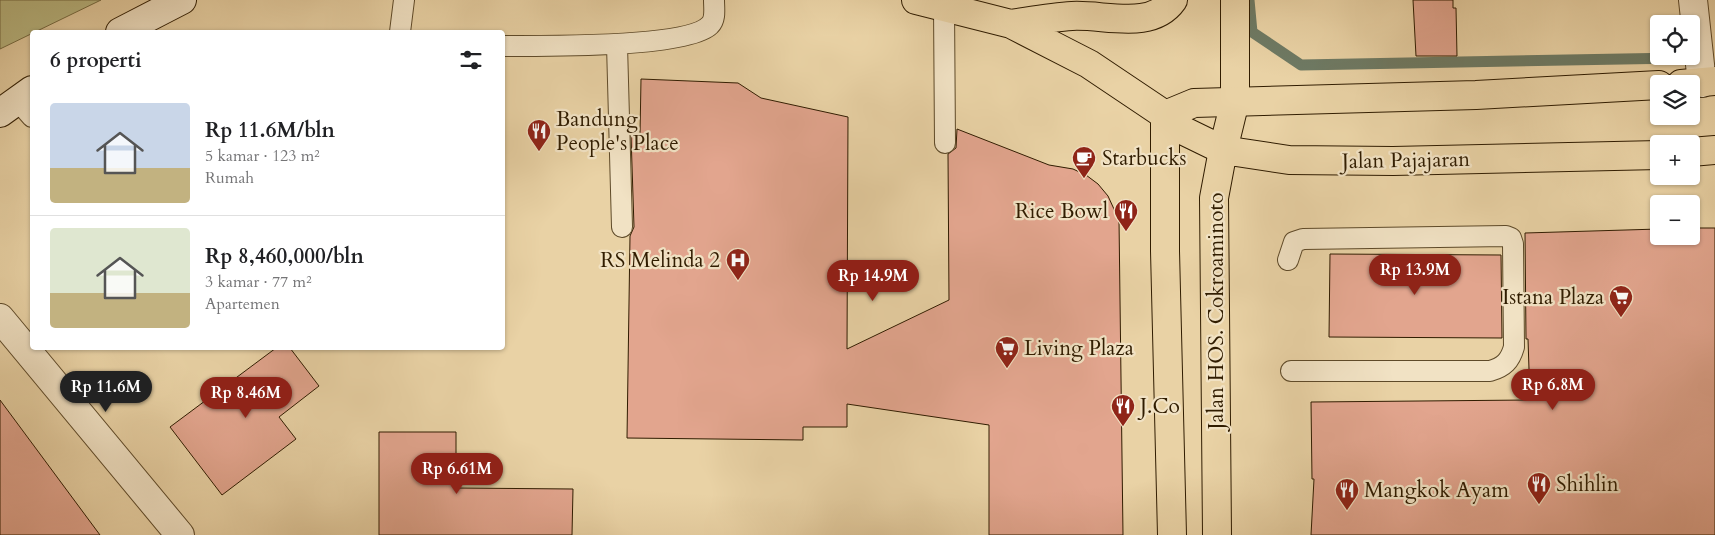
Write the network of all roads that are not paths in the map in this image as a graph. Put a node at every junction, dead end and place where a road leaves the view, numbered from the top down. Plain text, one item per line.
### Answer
1 (182, 0) edge
2 (404, 0) edge
3 (714, 0) edge
4 (916, 0) edge
5 (1173, 0) edge
6 (1235, 0) edge
7 (1693, 0) edge
8 (944, 7) junction
9 (1011, 24) junction
10 (124, 30) edge
11 (400, 30) edge
12 (617, 45) junction
13 (505, 46) edge
14 (1698, 75) edge
15 (1650, 85) edge
16 (1235, 101) junction
17 (1165, 115) junction
18 (945, 143) dead end
19 (1223, 150) junction
20 (1715, 150) edge
21 (1700, 151) edge
22 (1650, 154) edge
23 (622, 227) dead end
24 (1288, 260) dead end
25 (0, 318) edge
26 (1291, 371) dead end
27 (180, 535) edge
28 (1172, 535) edge
29 (1217, 535) edge

1 - 10 street
2 - 11 lane
3 - 12 lane
4 - 8 main road, Jalan Pajajaran
5 - 9 main road
6 - 16 main road, Jalan HOS. Cokroaminoto
7 - 14 street
8 - 9 main road, Jalan Pajajaran
8 - 18 lane
9 - 17 main road, Jalan Pajajaran
12 - 13 lane
12 - 23 lane
15 - 16 main road
16 - 17 main road
16 - 19 main road, Jalan HOS. Cokroaminoto
17 - 19 main road, Jalan Pajajaran
17 - 28 main road
19 - 22 main road, Jalan Pajajaran
19 - 29 main road, Jalan HOS. Cokroaminoto
20 - 21 main road
24 - 26 lane
25 - 27 street

